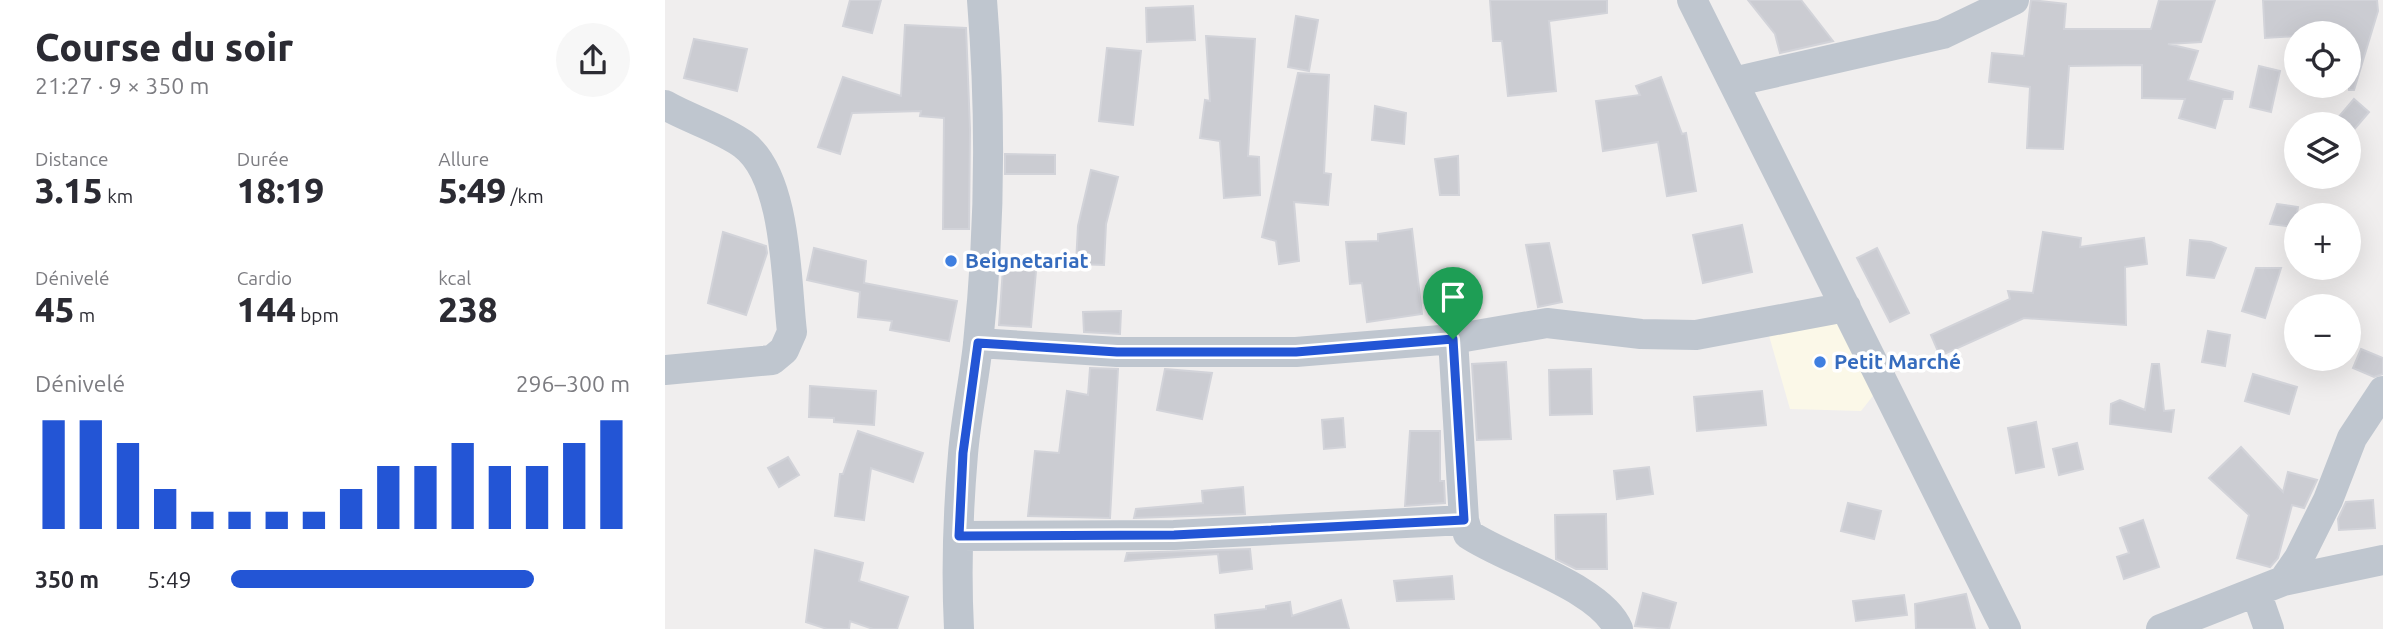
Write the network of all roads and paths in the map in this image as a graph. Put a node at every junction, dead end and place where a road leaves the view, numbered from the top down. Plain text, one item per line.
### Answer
1 (982, 0) edge
2 (1692, 0) edge
3 (2014, 0) edge
4 (1733, 82) junction
5 (665, 105) edge
6 (1846, 307) junction
7 (1453, 339) junction
8 (978, 343) junction
9 (665, 370) edge
10 (2383, 391) edge
11 (1464, 520) junction
12 (959, 536) junction
13 (2383, 560) edge
14 (2269, 587) junction
15 (959, 629) edge
16 (1618, 629) edge
17 (2005, 629) edge
18 (2161, 629) edge
19 (2269, 629) edge

1 - 8 street
2 - 4 street
3 - 4 street
4 - 6 street
5 - 9 street
6 - 7 street
6 - 17 street
7 - 8 street
7 - 11 street
8 - 12 street
10 - 14 street
11 - 12 street
11 - 16 street
12 - 15 street
13 - 14 street
14 - 18 street
14 - 19 street

